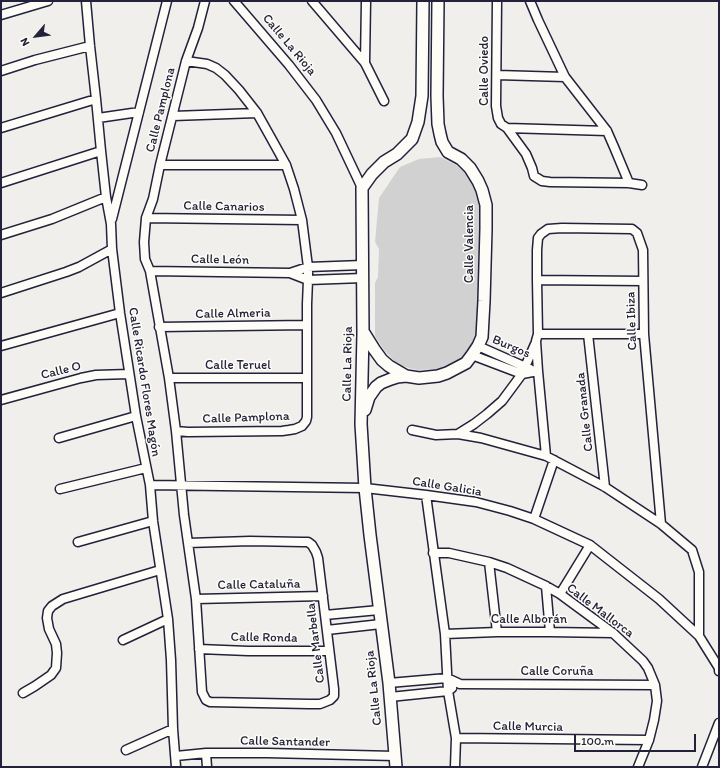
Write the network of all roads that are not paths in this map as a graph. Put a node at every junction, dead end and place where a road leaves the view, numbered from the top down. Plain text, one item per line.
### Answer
1 (48, 1) edge
2 (86, 1) edge
3 (167, 1) edge
4 (205, 1) edge
5 (234, 1) edge
6 (312, 1) edge
7 (366, 1) edge
8 (424, 1) edge
9 (438, 1) edge
10 (497, 1) edge
11 (530, 1) edge
12 (1, 15) edge
13 (90, 46) junction
14 (186, 61) junction
15 (365, 63) junction
16 (1, 71) edge
17 (497, 75) junction
18 (565, 77) junction
19 (422, 96) junction
20 (437, 96) junction
21 (96, 99) junction
22 (384, 101) dead end
23 (139, 112) junction
24 (257, 113) junction
25 (173, 116) junction
26 (98, 118) junction
27 (1, 128) edge
28 (507, 128) junction
29 (607, 131) junction
30 (101, 151) junction
31 (160, 165) junction
32 (286, 165) junction
33 (1, 183) edge
34 (629, 183) junction
35 (642, 185) dead end
36 (362, 188) junction
37 (106, 197) junction
38 (146, 218) junction
39 (302, 220) junction
40 (111, 224) junction
41 (1, 235) edge
42 (112, 249) junction
43 (363, 265) junction
44 (308, 267) junction
45 (150, 271) junction
46 (290, 273) junction
47 (363, 278) junction
48 (308, 280) junction
49 (537, 280) junction
50 (643, 282) junction
51 (1, 293) edge
52 (120, 313) junction
53 (307, 325) junction
54 (159, 327) junction
55 (363, 333) junction
56 (588, 334) junction
57 (644, 334) junction
58 (537, 338) junction
59 (1, 346) edge
60 (475, 351) junction
61 (524, 370) junction
62 (538, 371) junction
63 (129, 374) junction
64 (406, 376) junction
65 (169, 378) junction
66 (307, 378) junction
67 (1, 400) edge
68 (136, 416) junction
69 (361, 424) junction
70 (412, 430) dead end
71 (176, 431) junction
72 (458, 434) junction
73 (59, 438) dead end
74 (546, 456) junction
75 (554, 460) junction
76 (146, 468) junction
77 (150, 485) junction
78 (181, 486) junction
79 (606, 487) junction
80 (365, 488) junction
81 (60, 489) dead end
82 (426, 495) junction
83 (534, 519) junction
84 (153, 521) junction
85 (661, 524) junction
86 (78, 542) dead end
87 (188, 543) junction
88 (590, 546) junction
89 (433, 553) junction
90 (489, 562) junction
91 (160, 570) junction
92 (546, 586) junction
93 (560, 594) junction
94 (323, 596) junction
95 (196, 599) junction
96 (380, 610) junction
97 (325, 615) junction
98 (168, 619) junction
99 (382, 624) junction
100 (327, 630) junction
101 (497, 632) junction
102 (550, 632) junction
103 (613, 633) junction
104 (445, 634) junction
105 (699, 636) junction
106 (123, 640) dead end
107 (199, 649) junction
108 (329, 650) junction
109 (719, 671) edge
110 (447, 678) junction
111 (389, 683) junction
112 (460, 684) junction
113 (655, 685) junction
114 (448, 691) junction
115 (23, 693) dead end
116 (390, 697) junction
117 (719, 722) edge
118 (173, 729) junction
119 (456, 738) junction
120 (649, 740) junction
121 (126, 750) dead end
122 (206, 753) junction
123 (176, 756) junction
124 (395, 756) junction
125 (176, 767) edge
126 (207, 767) edge
127 (396, 767) edge
128 (454, 767) edge
129 (638, 767) edge
130 (702, 767) edge

1 - 12 street
2 - 13 street, Calle Ricardo Flores Magón
3 - 23 street
4 - 14 street, Calle Pamplona
5 - 36 street, Calle La Rioja
6 - 15 street
7 - 15 street
8 - 19 street
9 - 20 street, Calle Valencia
10 - 17 street, Calle Oviedo
11 - 18 street
13 - 16 street
13 - 21 street, Calle Ricardo Flores Magón
14 - 24 street, Calle Pamplona
14 - 25 street, Calle Pamplona
15 - 22 street
17 - 18 street
17 - 28 street, Calle Oviedo
18 - 29 street
19 - 20 street
19 - 36 street
20 - 60 street, Calle Valencia
21 - 26 street, Calle Ricardo Flores Magón
21 - 27 street
23 - 26 street
23 - 40 street
24 - 25 street
24 - 32 street, Calle Pamplona
25 - 31 street, Calle Pamplona
26 - 30 street, Calle Ricardo Flores Magón
28 - 29 street
28 - 34 street, Calle Oviedo
29 - 34 street
30 - 33 street
30 - 37 street, Calle Ricardo Flores Magón
31 - 32 street
31 - 38 street, Calle Pamplona
32 - 39 street, Calle Pamplona
34 - 35 street, Calle Oviedo
36 - 43 street, Calle La Rioja
37 - 40 street, Calle Ricardo Flores Magón
37 - 41 street
38 - 39 street, Calle Canarios
38 - 45 street, Calle Pamplona
39 - 44 street, Calle Pamplona
40 - 42 street, Calle Ricardo Flores Magón
42 - 51 street
42 - 52 street, Calle Ricardo Flores Magón
43 - 44 street, Calle León
43 - 47 street, Calle La Rioja
44 - 46 street, Calle León
44 - 48 street, Calle Pamplona
45 - 46 street, Calle León
45 - 54 street, Calle Pamplona
46 - 48 street, Calle León
47 - 48 street, Calle León
47 - 55 street, Calle La Rioja
48 - 53 street, Calle Pamplona
49 - 50 street
49 - 50 street, Calle Ibiza
49 - 58 street
50 - 57 street, Calle Ibiza
52 - 59 street
52 - 63 street, Calle Ricardo Flores Magón
53 - 54 street, Calle Almeria
53 - 66 street, Calle Pamplona
54 - 65 street, Calle Pamplona
55 - 64 street
55 - 69 street, Calle La Rioja
56 - 57 street
56 - 58 street
56 - 79 street, Calle Granada
57 - 85 street, Calle Ibiza
58 - 61 street
58 - 62 street
60 - 61 street, Burgos
60 - 64 street
61 - 62 street, Burgos
61 - 72 street
62 - 74 street
63 - 67 street, Calle O
63 - 68 street, Calle Ricardo Flores Magón
64 - 69 street
65 - 66 street, Calle Teruel
65 - 71 street, Calle Pamplona
66 - 71 street, Calle Pamplona
68 - 73 street
68 - 76 street, Calle Ricardo Flores Magón
69 - 80 street, Calle La Rioja
70 - 72 street
71 - 78 street, Calle Marbella
72 - 74 street
74 - 75 street
75 - 79 street
75 - 83 street
76 - 77 street, Calle Ricardo Flores Magón
76 - 81 street
77 - 78 street, Calle Galicia
77 - 84 street, Calle Ricardo Flores Magón
78 - 80 street, Calle Galicia
78 - 87 street, Calle Marbella
79 - 85 street
80 - 82 street, Calle Galicia
80 - 96 street, Calle La Rioja
82 - 83 street, Calle Galicia
82 - 89 street
83 - 88 street, Calle Galicia
84 - 86 street
84 - 91 street, Calle Ricardo Flores Magón
85 - 105 street
87 - 94 street, Calle Marbella
87 - 95 street, Calle Marbella
88 - 93 street
88 - 105 street, Calle Galicia
89 - 90 street, Calle Mallorca
89 - 104 street
90 - 92 street, Calle Mallorca
90 - 101 street
91 - 98 street, Calle Ricardo Flores Magón
91 - 115 street
92 - 93 street, Calle Mallorca
92 - 102 street
93 - 103 street, Calle Mallorca
94 - 95 street, Calle Cataluña
94 - 97 street, Calle Marbella
95 - 107 street, Calle Marbella
96 - 97 street
96 - 99 street, Calle La Rioja
97 - 100 street, Calle Marbella
98 - 106 street
98 - 118 street, Calle Ricardo Flores Magón
99 - 100 street
99 - 111 street, Calle La Rioja
100 - 108 street, Calle Marbella
101 - 102 street, Calle Alborán
101 - 104 street, Calle Alborán
102 - 103 street, Calle Alborán
103 - 113 street, Calle Mallorca
104 - 110 street
105 - 109 street, Calle Galicia
107 - 108 street, Calle Ronda
107 - 108 street, Calle Marbella
110 - 111 street, Calle Coruña
110 - 112 street, Calle Coruña
110 - 114 street
111 - 116 street, Calle La Rioja
112 - 113 street, Calle Coruña
112 - 114 street
113 - 120 street, Calle Mallorca
114 - 116 street
114 - 119 street
116 - 124 street, Calle La Rioja
117 - 130 street
118 - 121 street
118 - 123 street, Calle Ricardo Flores Magón
119 - 120 street, Calle Murcia
119 - 128 street
120 - 129 street, Calle Mallorca
122 - 123 street, Calle Santander
122 - 124 street, Calle Santander
122 - 126 street
123 - 125 street, Calle Ricardo Flores Magón
124 - 127 street, Calle La Rioja

